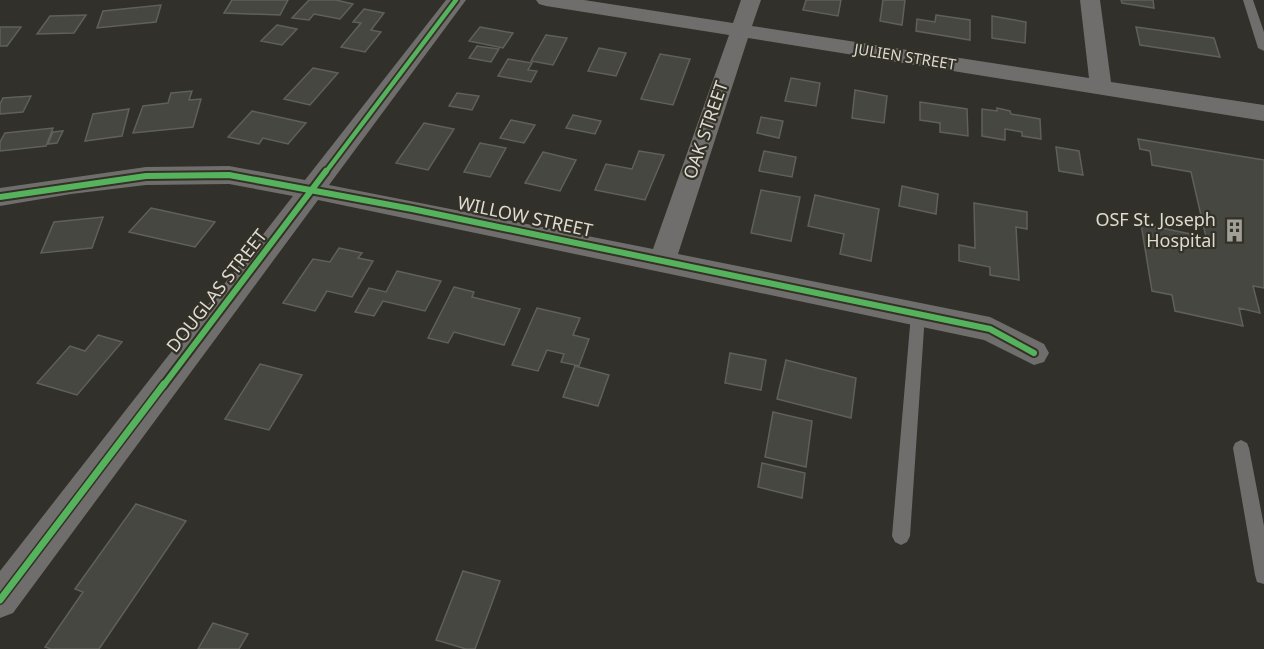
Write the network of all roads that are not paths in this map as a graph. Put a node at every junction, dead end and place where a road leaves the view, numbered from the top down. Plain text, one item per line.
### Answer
1 (456, 0) edge
2 (546, 0) edge
3 (751, 0) edge
4 (1090, 0) edge
5 (1248, 0) edge
6 (1261, 28) edge
7 (740, 32) junction
8 (1264, 48) edge
9 (1101, 88) junction
10 (1264, 113) edge
11 (313, 190) junction
12 (0, 197) edge
13 (662, 261) junction
14 (918, 314) junction
15 (1034, 353) dead end
16 (1241, 448) dead end
17 (901, 536) dead end
18 (1264, 575) edge
19 (0, 600) edge

1 - 11 street, DOUGLAS STREET
2 - 7 street, JULIEN STREET
3 - 7 street, OAK STREET
4 - 9 street
5 - 6 lane
6 - 8 lane
7 - 9 street, JULIEN STREET
7 - 13 street, OAK STREET
9 - 10 street, JULIEN STREET
11 - 12 street, WILLOW STREET
11 - 13 street, WILLOW STREET
11 - 19 street, DOUGLAS STREET
13 - 14 street, WILLOW STREET
14 - 15 street, WILLOW STREET
14 - 17 lane
16 - 18 lane

